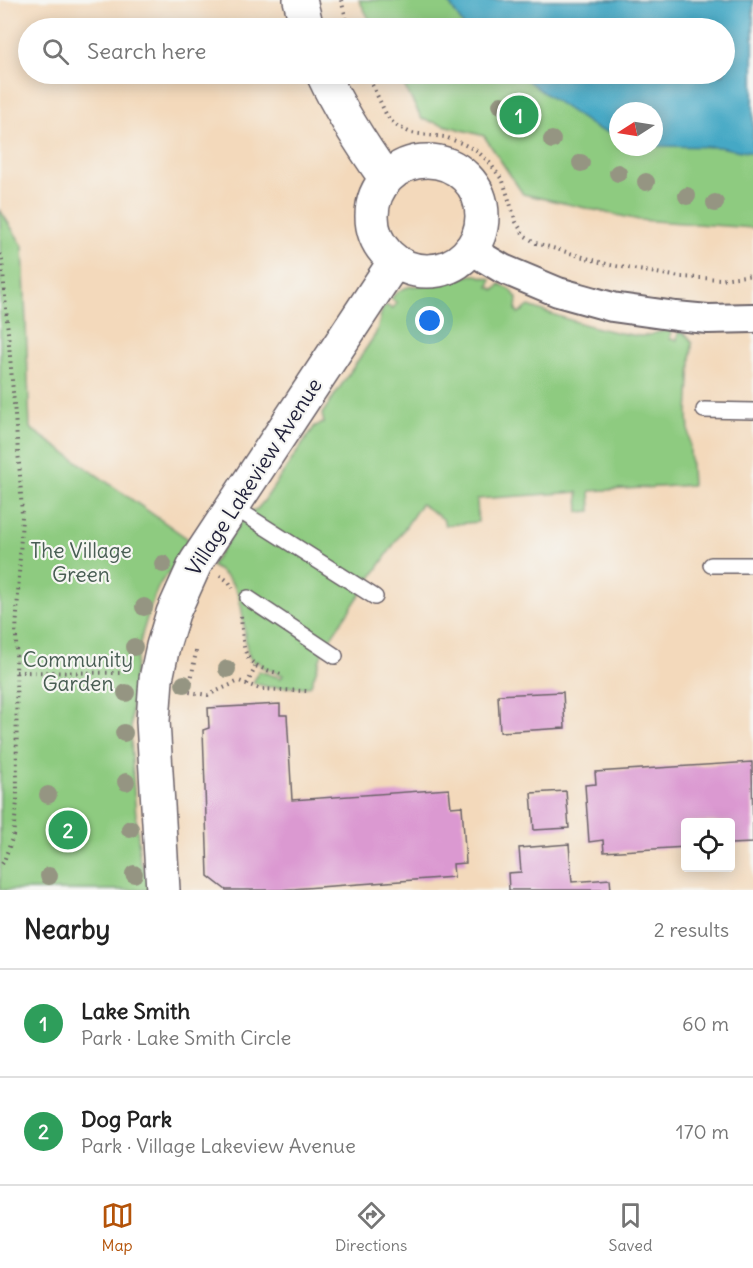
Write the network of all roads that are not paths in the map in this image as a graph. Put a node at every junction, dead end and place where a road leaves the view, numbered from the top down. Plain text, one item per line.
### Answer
1 (300, 0) edge
2 (304, 18) edge
3 (328, 84) edge
4 (386, 179) junction
5 (471, 250) junction
6 (395, 261) junction
7 (753, 318) edge
8 (704, 410) dead end
9 (753, 411) edge
10 (232, 506) junction
11 (711, 565) dead end
12 (753, 565) edge
13 (375, 597) dead end
14 (248, 598) dead end
15 (335, 656) dead end
16 (163, 890) edge

1 - 2 street
3 - 4 street
4 - 5 street
4 - 6 street
5 - 6 street
5 - 7 street
6 - 10 street, Village Lakeview Avenue
8 - 9 lane
10 - 13 lane
10 - 16 street, Village Lakeview Avenue
11 - 12 lane
14 - 15 lane

